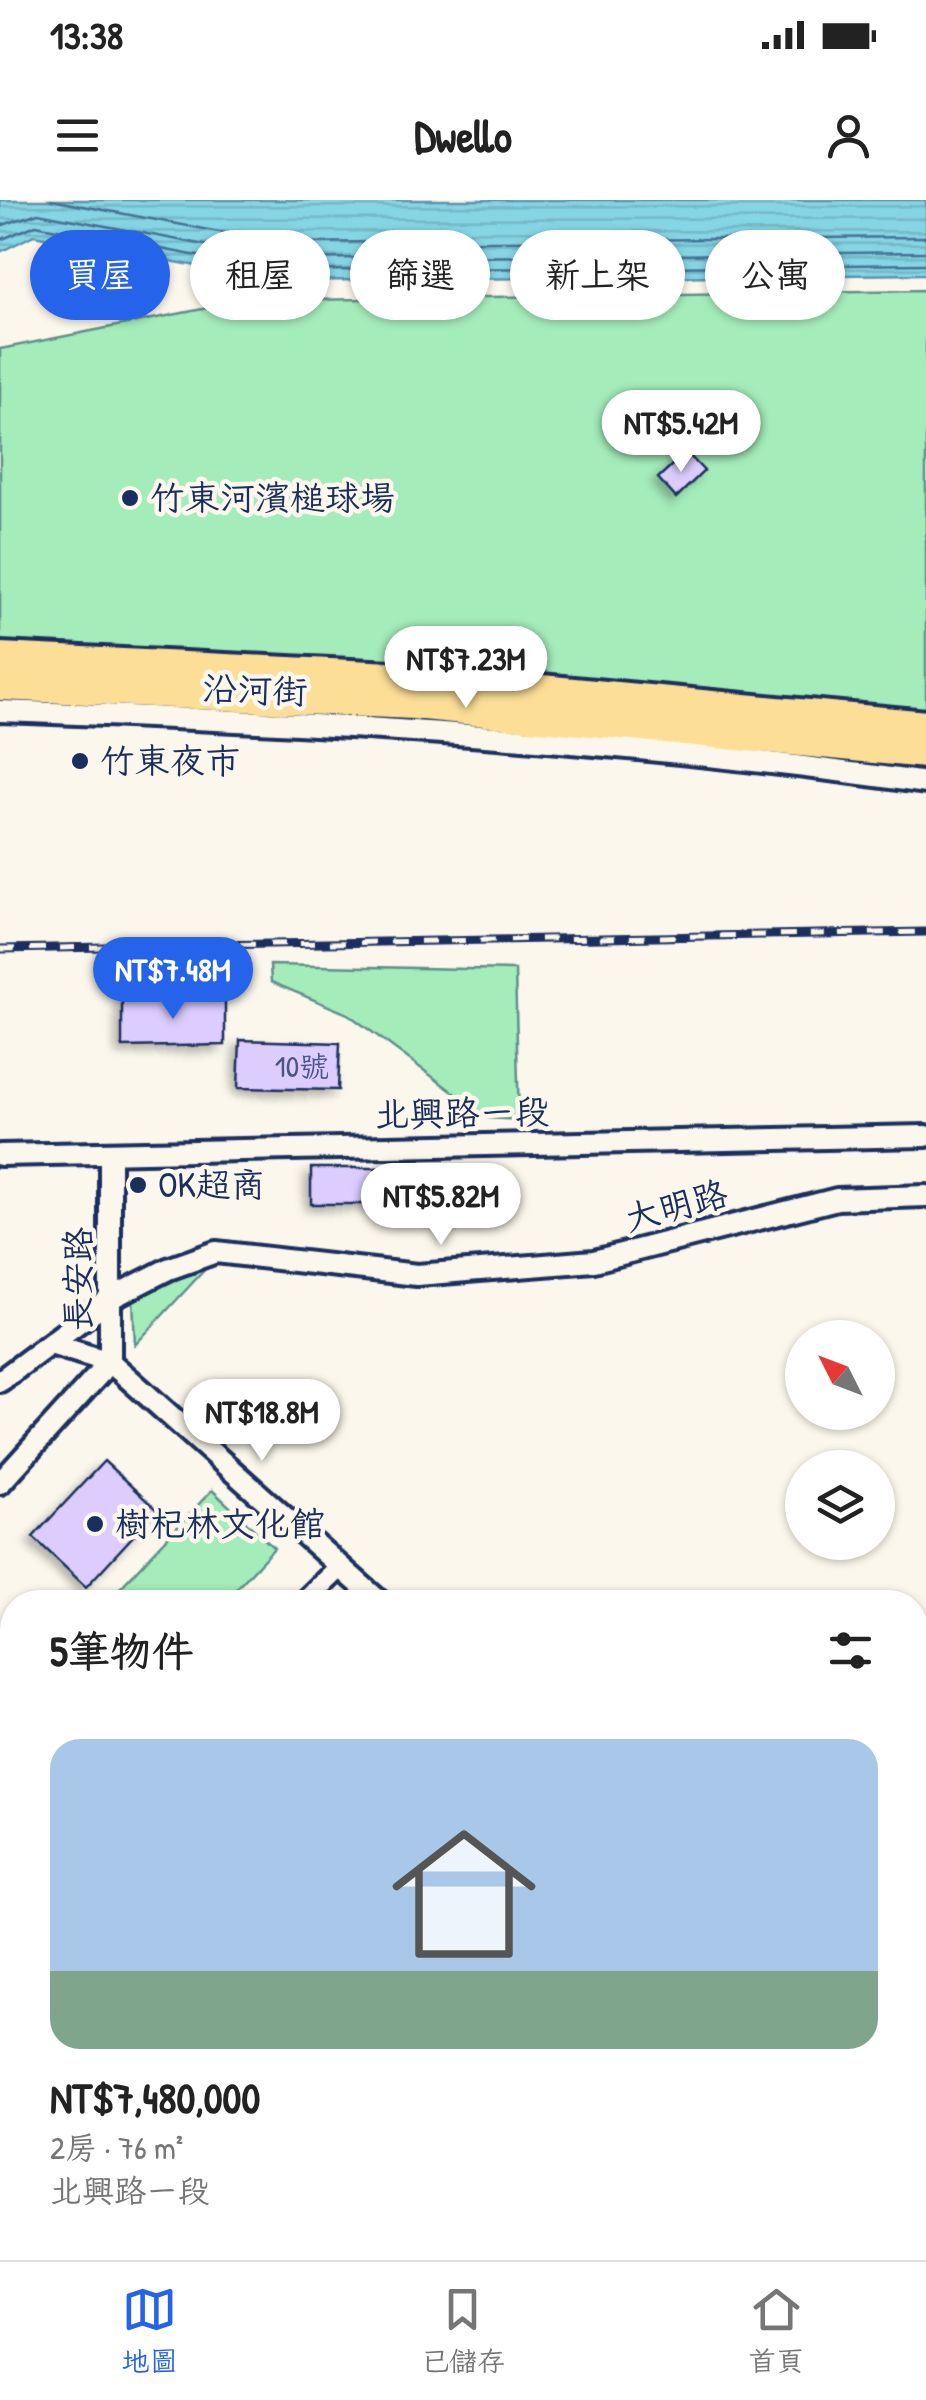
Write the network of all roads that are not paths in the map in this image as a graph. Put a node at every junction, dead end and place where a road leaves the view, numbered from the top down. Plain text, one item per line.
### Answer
1 (0, 658) edge
2 (0, 685) edge
3 (0, 711) edge
4 (926, 726) edge
5 (926, 753) edge
6 (926, 784) edge
7 (926, 1136) edge
8 (110, 1152) junction
9 (0, 1155) edge
10 (926, 1196) edge
11 (111, 1298) junction
12 (50, 1344) junction
13 (110, 1362) junction
14 (0, 1381) edge
15 (0, 1483) edge
16 (340, 1566) junction
17 (316, 1590) edge
18 (367, 1590) edge

1 - 4 highway
2 - 5 highway
3 - 6 street, 沿河街
7 - 8 street, 北興路ㄧ段
8 - 9 street, 北興路ㄧ段
8 - 11 street, 長安路
10 - 11 street, 大明路
11 - 12 street, 大明路
11 - 13 street, 長安路
12 - 13 street
12 - 14 street, 大明路
13 - 15 street, 長安路
13 - 16 street
16 - 17 street
16 - 18 street

